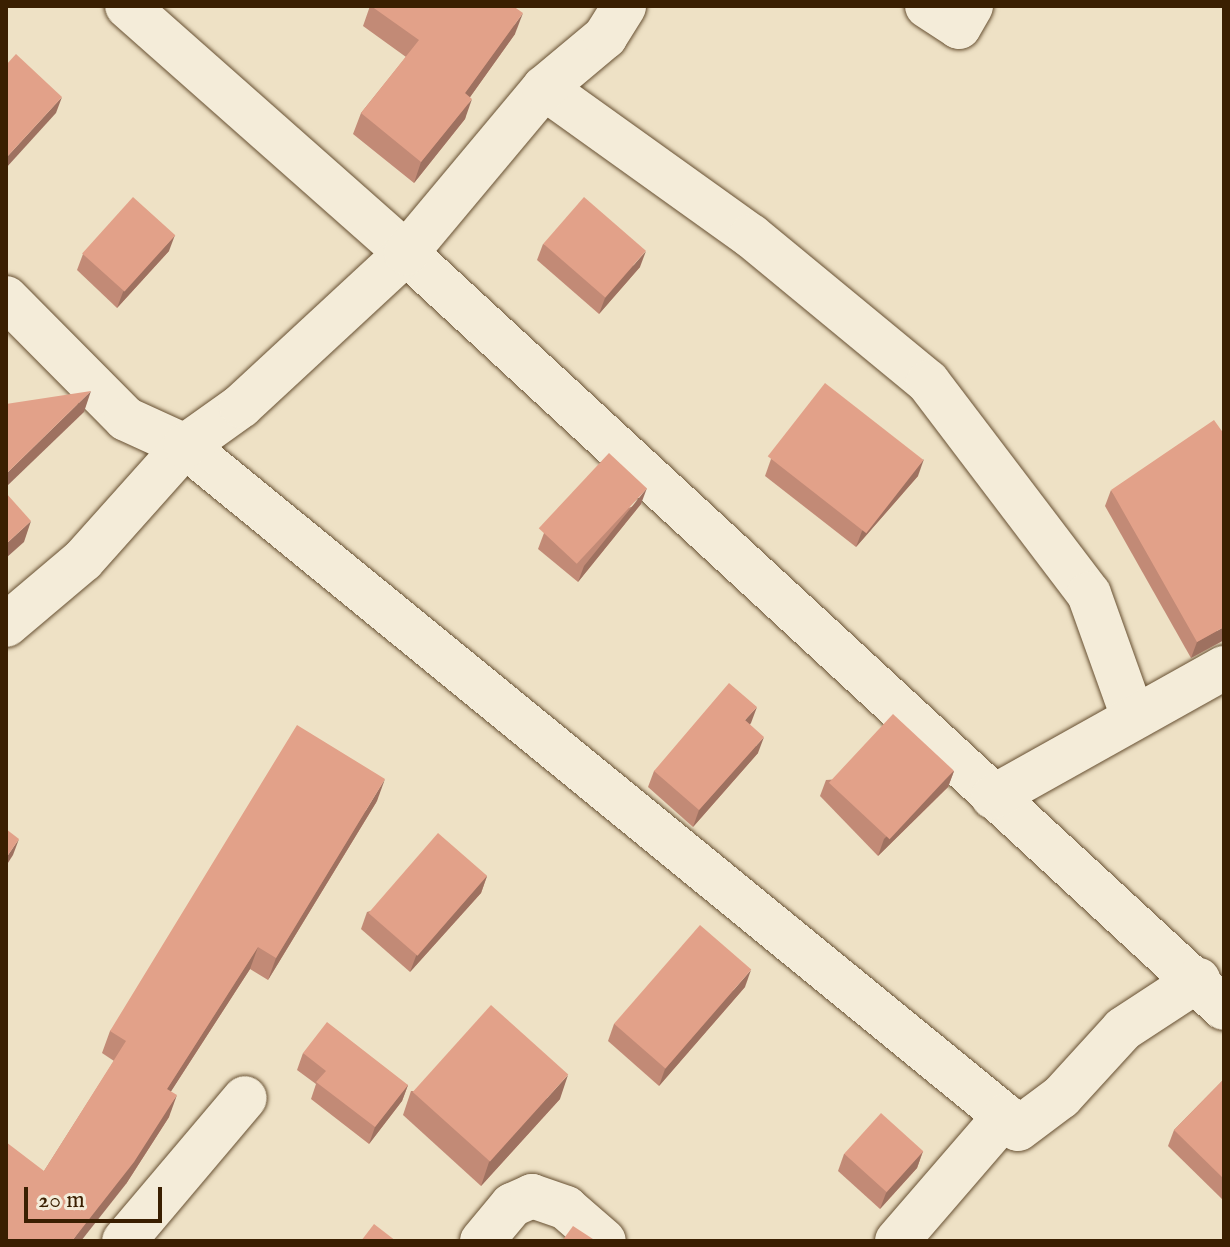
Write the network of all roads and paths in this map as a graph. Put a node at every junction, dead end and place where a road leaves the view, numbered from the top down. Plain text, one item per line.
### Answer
1 (127, 6) edge
2 (624, 6) edge
3 (927, 6) edge
4 (971, 6) edge
5 (544, 88) junction
6 (406, 253) junction
7 (6, 298) edge
8 (185, 446) junction
9 (6, 625) edge
10 (1224, 668) edge
11 (1133, 717) junction
12 (993, 797) junction
13 (1211, 994) edge
14 (245, 1098) dead end
15 (1005, 1116) junction
16 (124, 1241) edge
17 (482, 1241) edge
18 (604, 1241) edge
19 (897, 1241) edge

1 - 6 street
2 - 5 street
3 - 4 street
5 - 6 street
5 - 11 street
6 - 8 street
6 - 12 street
7 - 8 street
8 - 9 street
8 - 15 street
10 - 11 street
11 - 12 street
12 - 13 street
13 - 15 street
14 - 16 street
15 - 19 street
17 - 18 street

